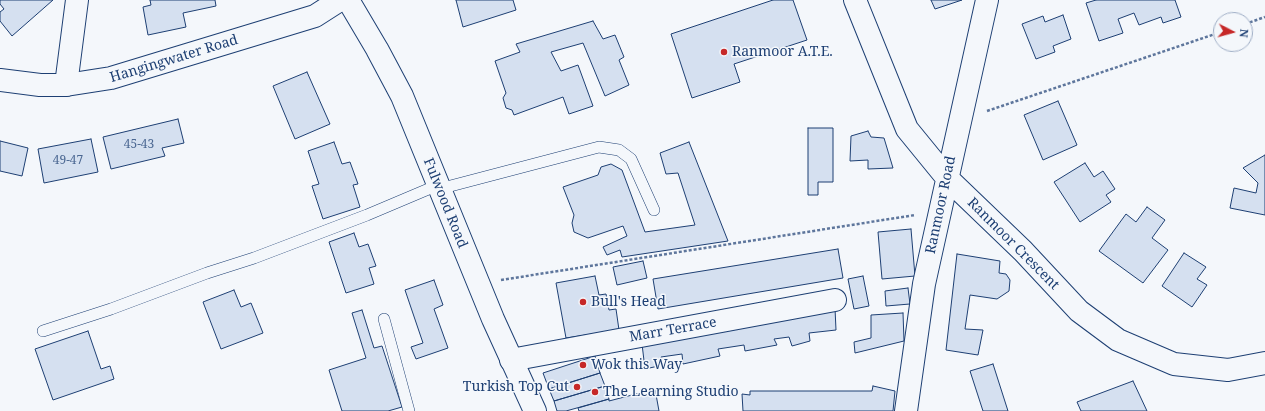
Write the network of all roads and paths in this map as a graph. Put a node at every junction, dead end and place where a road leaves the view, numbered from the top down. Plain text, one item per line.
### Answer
1 (77, 0) edge
2 (340, 0) edge
3 (348, 0) edge
4 (855, 0) edge
5 (987, 0) edge
6 (1265, 17) edge
7 (1253, 21) edge
8 (1213, 35) edge
9 (0, 80) edge
10 (66, 85) junction
11 (960, 120) junction
12 (947, 178) junction
13 (439, 187) junction
14 (654, 210) dead end
15 (939, 211) junction
16 (478, 284) junction
17 (835, 300) dead end
18 (384, 319) dead end
19 (42, 331) dead end
20 (511, 360) junction
21 (1265, 363) edge
22 (409, 411) edge
23 (535, 411) edge
24 (906, 411) edge

1 - 10 street
2 - 10 street, Hangingwater Road
3 - 13 street, Fulwood Road
4 - 12 street, Ranmoor Crescent
5 - 11 street, Ranmoor Road
6 - 7 path
8 - 11 path
9 - 10 street, Hangingwater Road
11 - 12 street, Ranmoor Road
12 - 15 street, Ranmoor Road
12 - 21 street, Ranmoor Crescent
13 - 14 lane
13 - 16 street, Fulwood Road
13 - 19 lane
15 - 16 path
15 - 24 street, Ranmoor Road
16 - 20 street, Fulwood Road
17 - 20 street, Marr Terrace
18 - 22 lane
20 - 23 street, Fulwood Road

